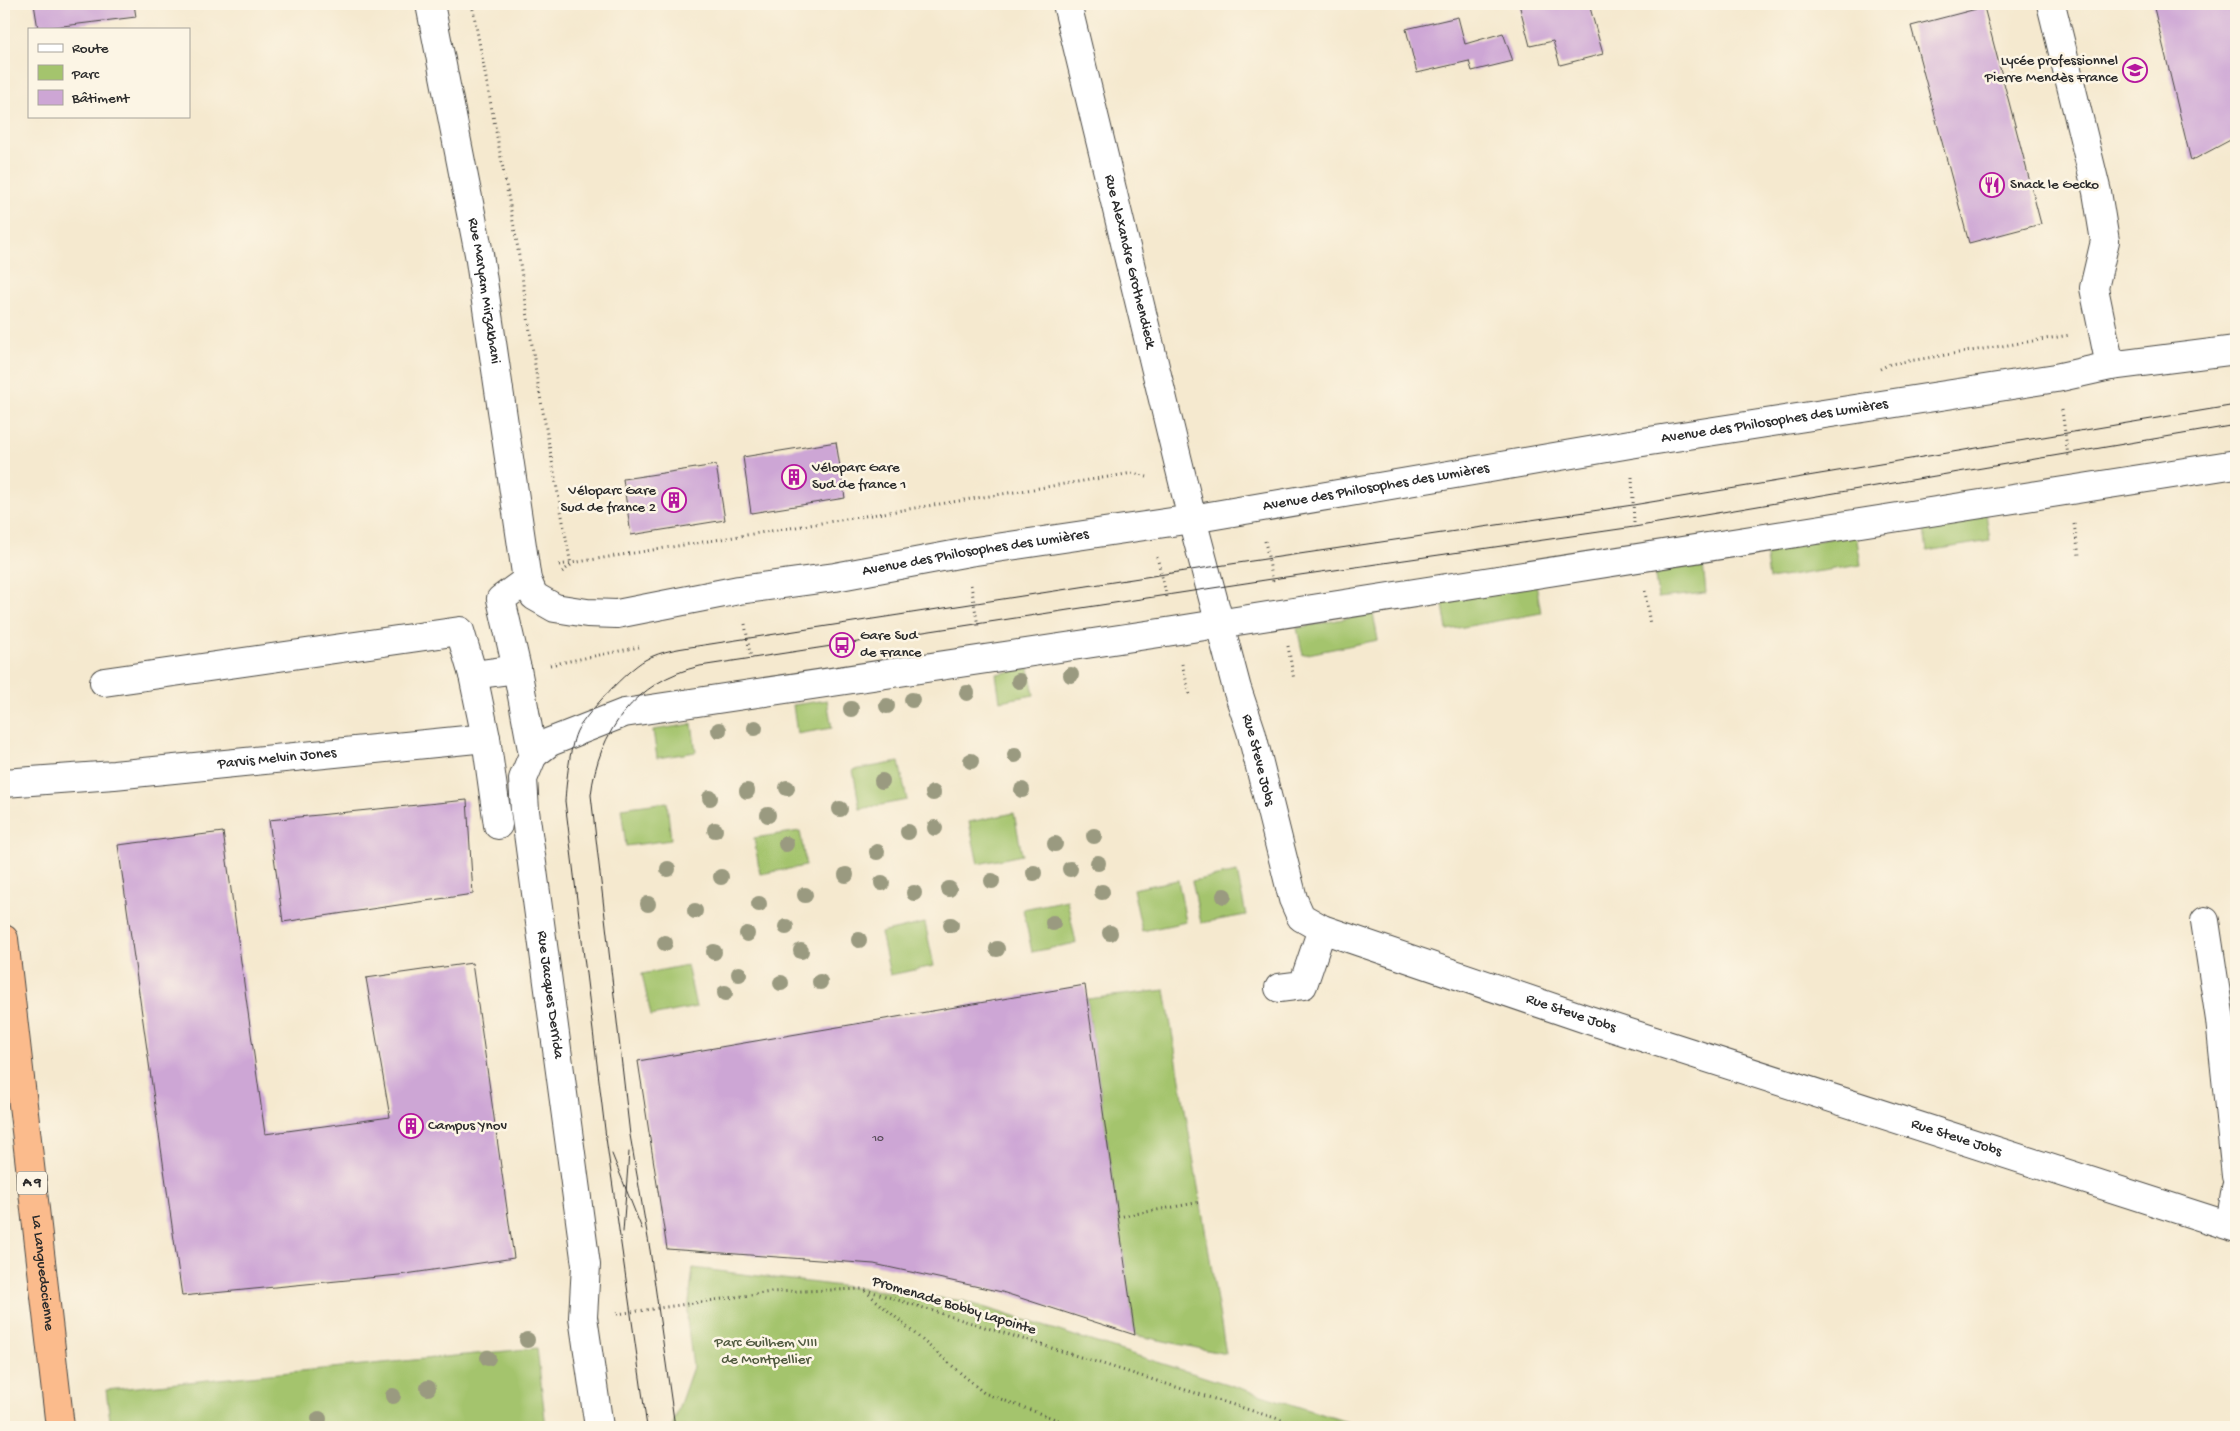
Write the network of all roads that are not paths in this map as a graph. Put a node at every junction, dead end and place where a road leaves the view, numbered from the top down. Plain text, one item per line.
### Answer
1 (430, 4) edge
2 (1067, 4) edge
3 (2051, 4) edge
4 (2236, 350) edge
5 (2110, 366) junction
6 (2236, 464) edge
7 (1192, 519) junction
8 (526, 574) junction
9 (1219, 622) junction
10 (517, 669) junction
11 (473, 675) junction
12 (104, 682) dead end
13 (486, 738) junction
14 (533, 755) junction
15 (4, 783) edge
16 (498, 825) dead end
17 (2205, 921) dead end
18 (1322, 929) junction
19 (4, 939) edge
20 (1279, 988) dead end
21 (2236, 1176) edge
22 (2236, 1188) edge
23 (2233, 1227) edge
24 (60, 1427) edge
25 (599, 1427) edge

1 - 8 street, Rue Maryam Mirzakhani
2 - 7 street, Rue Alexandre Grothendieck
3 - 5 street
4 - 5 street, Avenue des Philosophes des Lumières
5 - 7 street, Avenue des Philosophes des Lumières
6 - 9 street
7 - 8 street, Avenue des Philosophes des Lumières
7 - 9 street, Rue Steve Jobs
8 - 10 street
9 - 14 street
9 - 18 street, Rue Steve Jobs
10 - 11 street
10 - 14 street
11 - 12 street
11 - 13 street
13 - 15 street, Parvis Melvin Jones
13 - 16 street
14 - 25 street, Rue Jacques Derrida
17 - 21 street
18 - 20 street
18 - 23 street, Rue Steve Jobs
19 - 24 highway, La Languedocienne / A 9
22 - 23 street

